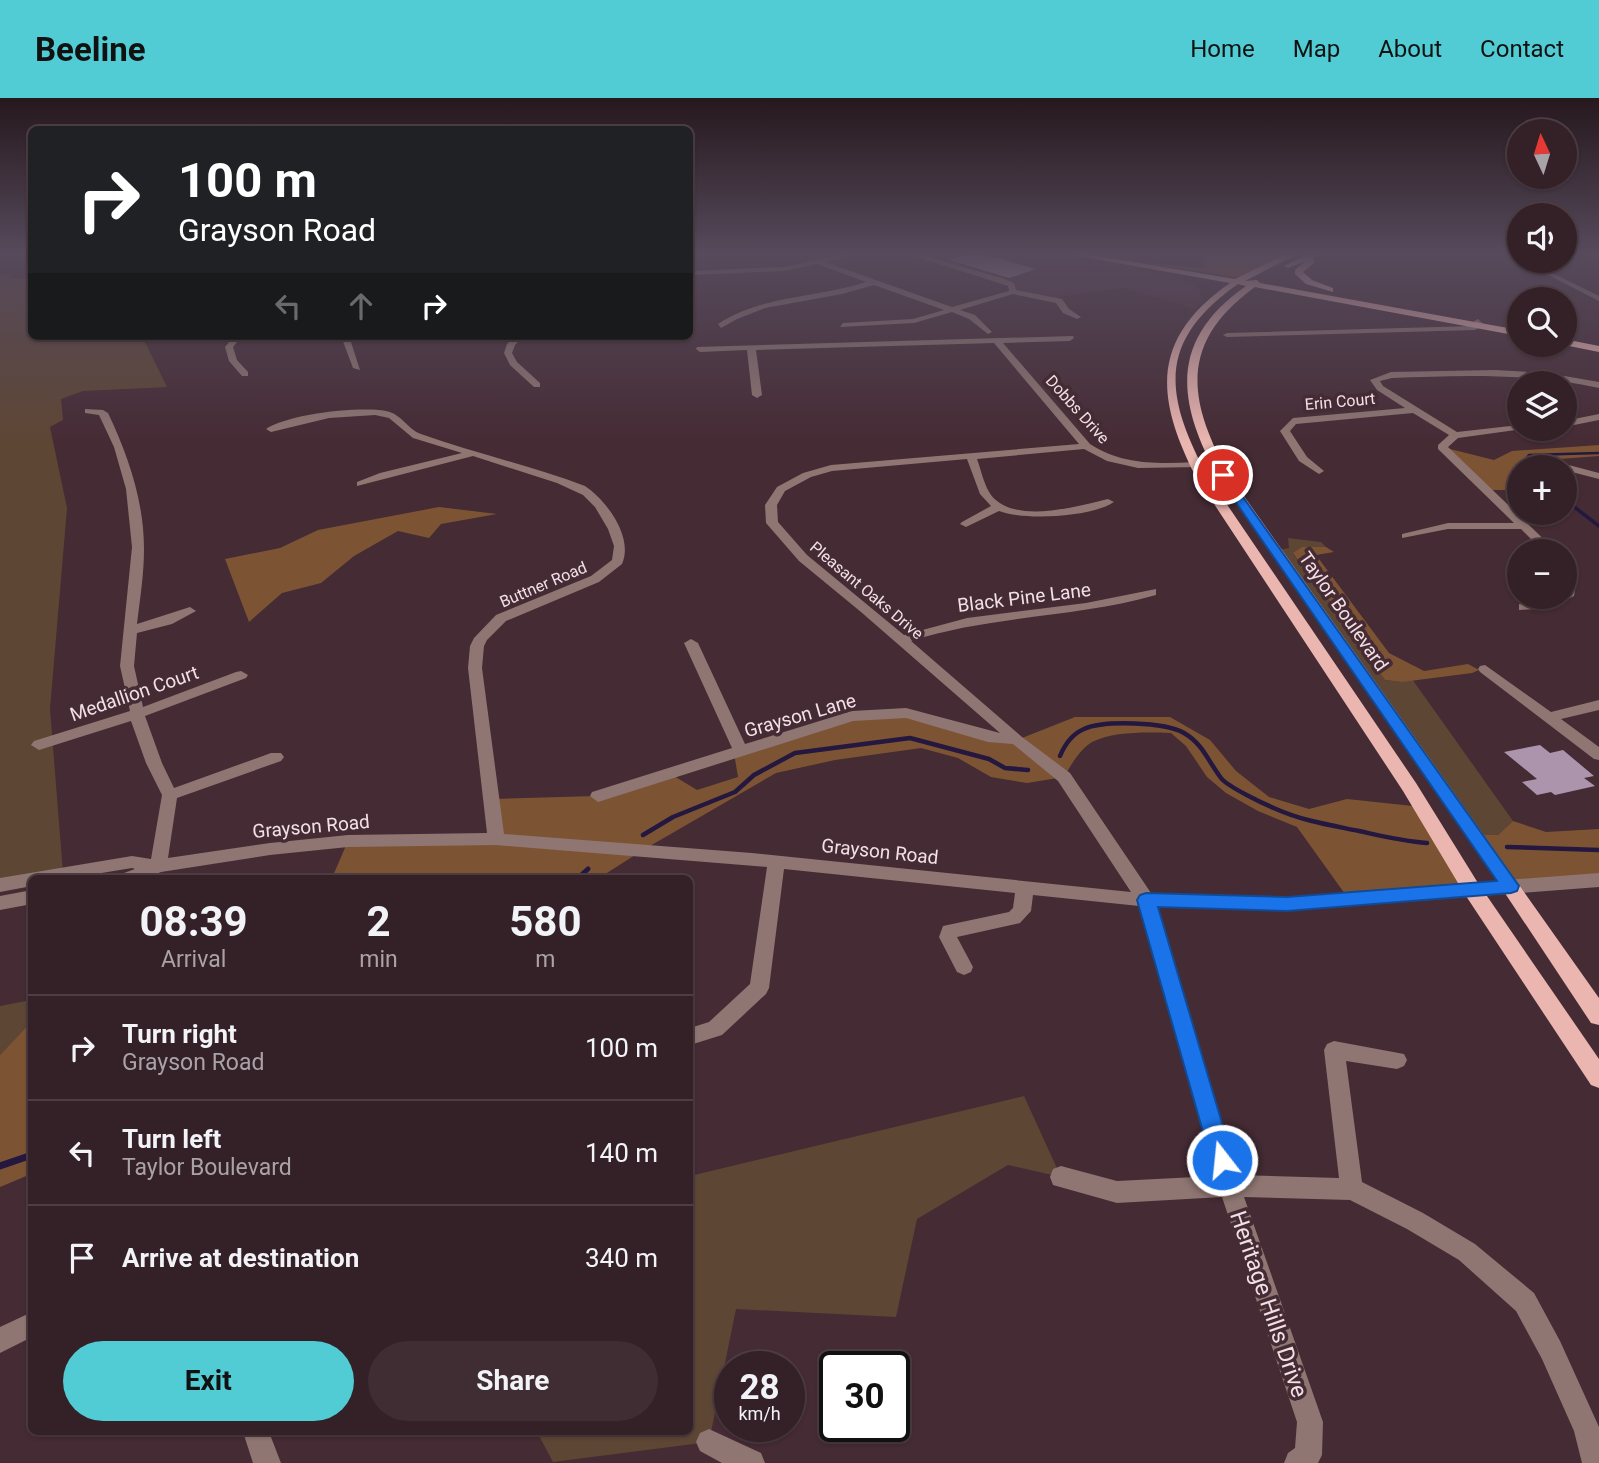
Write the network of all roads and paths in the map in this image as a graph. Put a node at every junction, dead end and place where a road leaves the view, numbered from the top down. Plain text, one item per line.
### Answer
1 (733, 316) edge
2 (933, 316) edge
3 (969, 316) edge
4 (1192, 316) edge
5 (1199, 316) edge
6 (1217, 316) edge
7 (1438, 316) edge
8 (1443, 316) edge
9 (1479, 323) junction
10 (843, 325) dead end
11 (721, 326) dead end
12 (1189, 327) junction
13 (1507, 329) edge
14 (989, 332) dead end
15 (1227, 335) dead end
16 (1070, 338) dead end
17 (235, 340) edge
18 (346, 340) edge
19 (516, 340) edge
20 (997, 341) junction
21 (1577, 342) edge
22 (1599, 346) edge
23 (751, 348) junction
24 (700, 349) dead end
25 (357, 368) dead end
26 (244, 374) dead end
27 (537, 385) dead end
28 (1599, 385) edge
29 (757, 395) dead end
30 (1414, 410) junction
31 (88, 411) dead end
32 (1599, 417) edge
33 (1577, 421) edge
34 (271, 429) dead end
35 (1507, 429) edge
36 (1454, 435) junction
37 (1086, 446) junction
38 (475, 452) junction
39 (971, 457) junction
40 (1196, 465) junction
41 (1577, 470) edge
42 (1319, 471) dead end
43 (1599, 476) edge
44 (361, 484) dead end
45 (1108, 502) dead end
46 (997, 507) junction
47 (967, 524) dead end
48 (1524, 526) junction
49 (1406, 536) dead end
50 (1538, 539) edge
51 (1152, 592) dead end
52 (190, 611) dead end
53 (131, 630) junction
54 (902, 640) junction
55 (691, 643) dead end
56 (1485, 669) dead end
57 (241, 675) dead end
58 (1599, 705) edge
59 (137, 714) junction
60 (1549, 717) junction
61 (1017, 740) junction
62 (38, 745) dead end
63 (741, 751) junction
64 (1599, 755) edge
65 (276, 757) dead end
66 (170, 794) junction
67 (598, 796) dead end
68 (496, 839) junction
69 (776, 862) junction
70 (158, 866) junction
71 (56, 875) edge
72 (137, 875) edge
73 (28, 880) edge
74 (1599, 880) edge
75 (0, 884) edge
76 (1511, 886) junction
77 (1025, 887) junction
78 (1471, 888) junction
79 (28, 898) edge
80 (1146, 900) junction
81 (0, 903) edge
82 (964, 967) dead end
83 (1599, 1016) edge
84 (693, 1035) edge
85 (1397, 1060) dead end
86 (1599, 1078) edge
87 (1061, 1177) dead end
88 (1230, 1186) junction
89 (1352, 1189) junction
90 (28, 1326) edge
91 (0, 1340) edge
92 (257, 1435) edge
93 (709, 1443) dead end
94 (267, 1463) edge
95 (751, 1463) edge
96 (1298, 1463) edge
97 (1596, 1463) edge

1 - 11 street
2 - 10 street
3 - 14 street
4 - 12 main road
5 - 12 main road
6 - 76 main road, Taylor Boulevard
7 - 9 main road
8 - 9 main road
9 - 13 main road
9 - 15 street
12 - 40 main road
16 - 20 street
17 - 26 street
18 - 25 street
19 - 27 street
20 - 23 street
20 - 37 street, Dobbs Drive
21 - 22 main road
23 - 24 street
23 - 29 street
28 - 30 street
30 - 36 street
30 - 42 street, Erin Court
31 - 53 street
32 - 33 street
34 - 38 street, Buttner Road
35 - 36 street
36 - 48 street
37 - 39 street, Pleasant Oaks Drive
37 - 40 street, Dobbs Drive
38 - 44 street
38 - 68 street, Buttner Road
39 - 46 street
39 - 54 street, Pleasant Oaks Drive
40 - 78 main road
41 - 43 street
45 - 46 street
46 - 47 street
48 - 49 street
48 - 50 street
51 - 54 street, Black Pine Lane
52 - 53 street
53 - 59 street
54 - 61 street, Pleasant Oaks Drive
55 - 63 street
56 - 60 street
57 - 59 street, Medallion Court
58 - 60 street
59 - 62 street, Medallion Court
59 - 66 street
60 - 64 street
61 - 63 street, Grayson Lane
61 - 80 street
63 - 67 street, Grayson Lane
65 - 66 street
66 - 70 street
68 - 69 street, Grayson Road
68 - 70 street, Grayson Road
69 - 77 street, Grayson Road
69 - 84 street
70 - 71 street, Grayson Road
70 - 72 street, Grayson Road
73 - 75 street, Grayson Road
74 - 76 street, Grayson Road
76 - 78 street, Grayson Road
76 - 83 main road, Taylor Boulevard
77 - 80 street, Grayson Road
77 - 82 street
78 - 80 street, Grayson Road
78 - 86 main road
79 - 81 street
80 - 88 street, Heritage Hills Drive
85 - 89 street
87 - 88 street
88 - 89 street
88 - 96 street, Heritage Hills Drive
89 - 97 street
90 - 91 street
92 - 94 street
93 - 95 street

